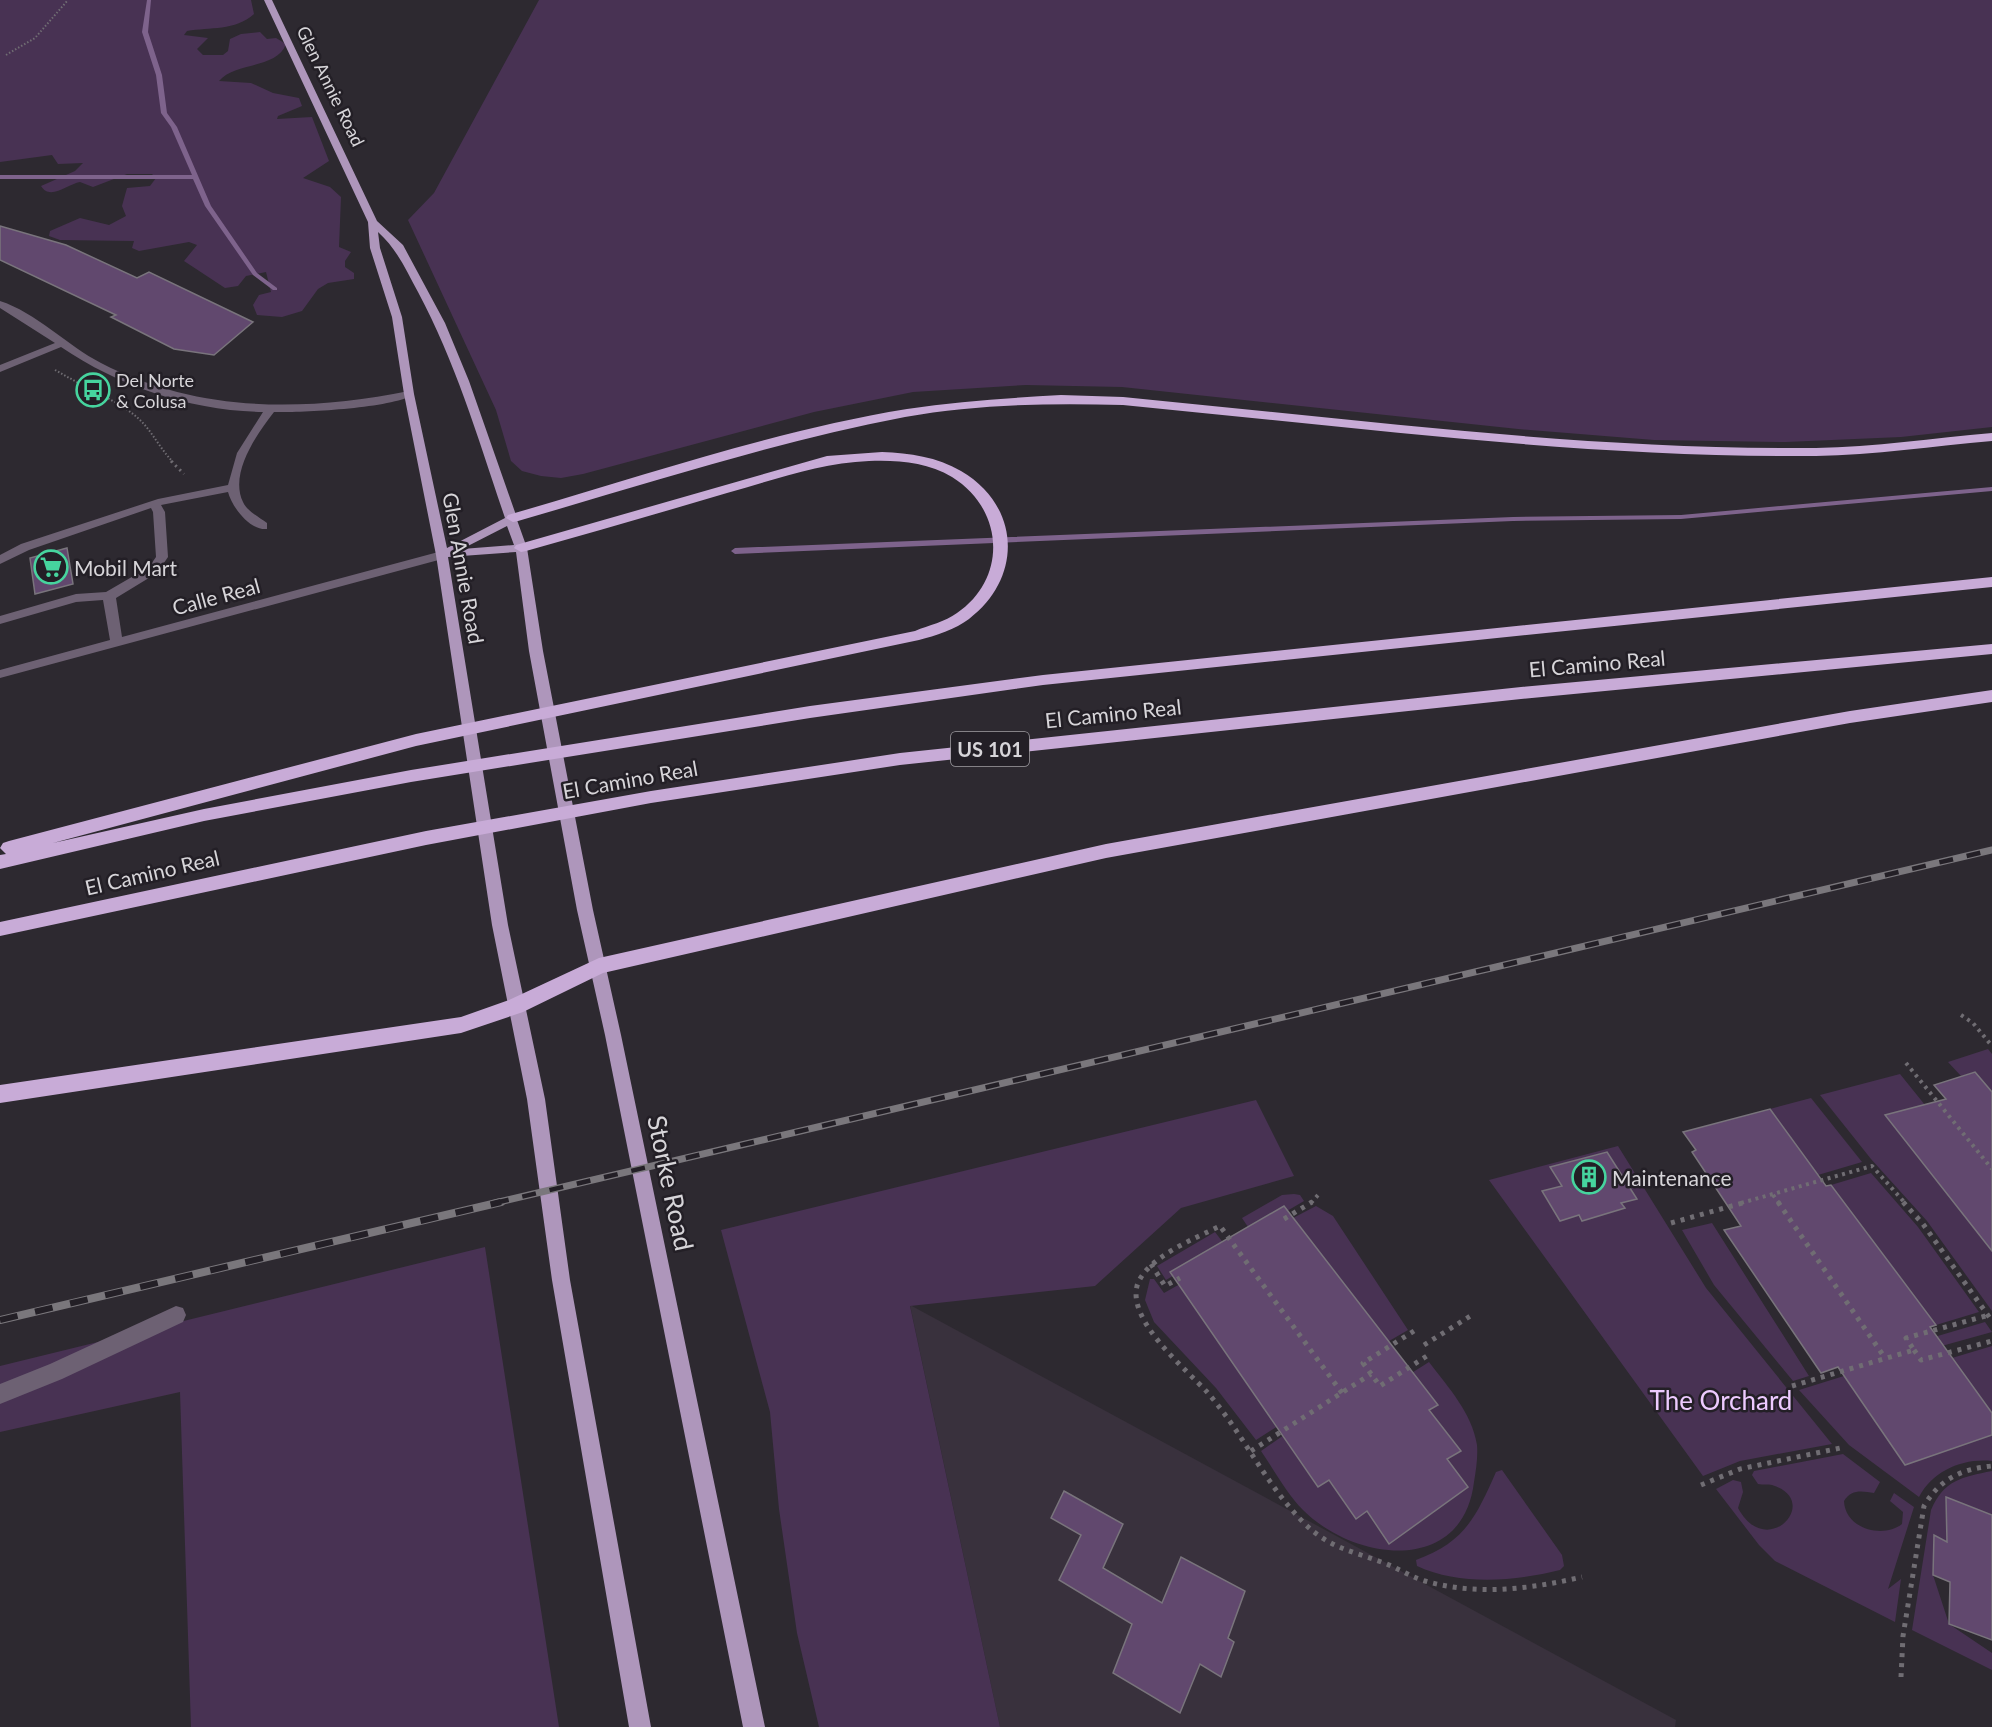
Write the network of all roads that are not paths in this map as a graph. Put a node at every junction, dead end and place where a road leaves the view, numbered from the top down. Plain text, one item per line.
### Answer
1 (268, 0) edge
2 (373, 222) junction
3 (0, 304) edge
4 (63, 343) junction
5 (0, 369) edge
6 (409, 394) junction
7 (270, 410) junction
8 (1992, 437) edge
9 (234, 487) junction
10 (155, 504) junction
11 (513, 518) junction
12 (263, 526) dead end
13 (521, 548) junction
14 (442, 555) junction
15 (0, 560) edge
16 (1992, 582) edge
17 (109, 596) junction
18 (0, 620) edge
19 (117, 643) junction
20 (1992, 650) edge
21 (536, 651) joint
22 (0, 674) edge
23 (1992, 696) edge
24 (0, 850) edge
25 (0, 862) edge
26 (0, 929) edge
27 (599, 966) junction
28 (516, 1006) junction
29 (0, 1094) edge
30 (176, 1314) dead end
31 (0, 1394) edge
32 (640, 1727) edge
33 (754, 1727) edge

1 - 2 main road, Glen Annie Road
2 - 6 main road, Glen Annie Road
2 - 11 main road, Glen Annie Road
3 - 4 street
4 - 5 street
4 - 7 street
6 - 7 street
6 - 14 main road, Glen Annie Road
7 - 9 street
8 - 11 highway
9 - 10 street
9 - 12 street
10 - 15 street
10 - 17 street
11 - 13 main road, Glen Annie Road
11 - 14 main road
13 - 14 main road
13 - 21 main road, Glen Annie Road
13 - 24 highway
14 - 19 street, Calle Real
14 - 28 main road, Glen Annie Road
16 - 25 highway, El Camino Real
17 - 18 street
17 - 19 street
19 - 22 street, Calle Real
20 - 26 highway, El Camino Real / US 101
21 - 27 main road, Storke Road
23 - 27 highway
27 - 28 highway
27 - 33 main road, Storke Road
28 - 29 highway
28 - 32 main road
30 - 31 street

